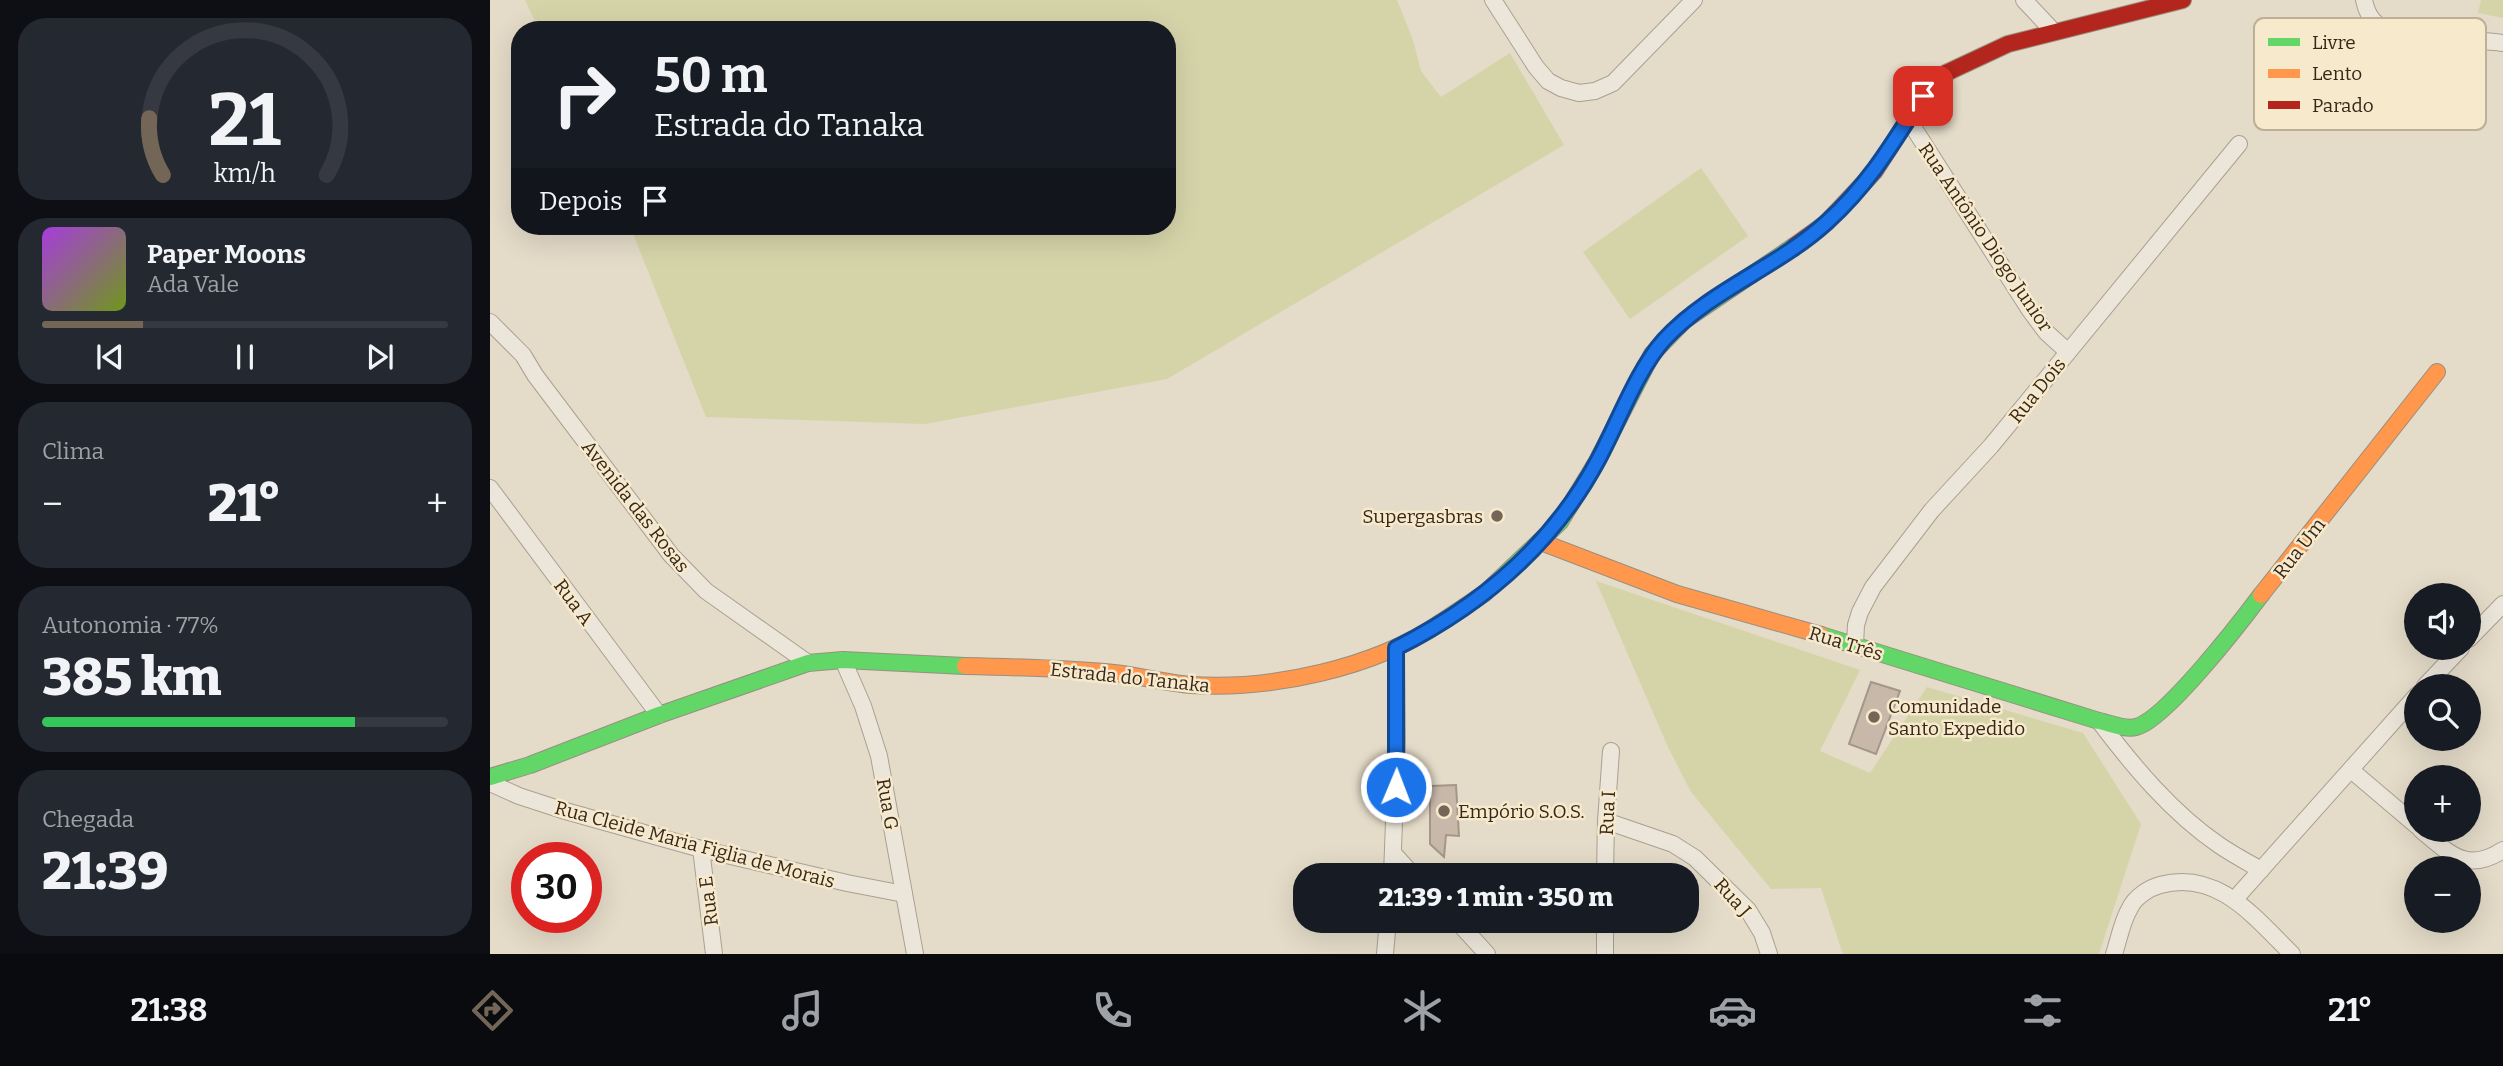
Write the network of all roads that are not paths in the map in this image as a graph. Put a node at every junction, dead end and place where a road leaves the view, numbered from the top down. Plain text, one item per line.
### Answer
1 (1493, 0) edge
2 (1694, 0) edge
3 (2024, 0) edge
4 (2183, 0) edge
5 (2364, 0) edge
6 (2371, 18) edge
7 (2054, 32) junction
8 (1908, 119) junction
9 (2239, 144) dead end
10 (490, 322) edge
11 (2068, 352) junction
12 (2437, 372) dead end
13 (490, 488) edge
14 (1542, 542) junction
15 (2503, 604) edge
16 (2481, 627) edge
17 (1855, 645) junction
18 (1396, 648) junction
19 (843, 660) junction
20 (2450, 660) edge
21 (808, 663) junction
22 (2436, 674) edge
23 (2404, 710) edge
24 (659, 715) junction
25 (2153, 718) joint
26 (2099, 721) junction
27 (1611, 751) dead end
28 (2351, 770) junction
29 (490, 777) edge
30 (490, 783) edge
31 (2404, 815) edge
32 (1606, 821) junction
33 (2436, 842) edge
34 (701, 849) junction
35 (2503, 850) edge
36 (1394, 855) junction
37 (1393, 863) edge
38 (1402, 863) edge
39 (1605, 863) edge
40 (2261, 870) junction
41 (904, 894) junction
42 (2235, 899) junction
43 (1387, 933) edge
44 (1468, 933) edge
45 (1605, 933) edge
46 (714, 954) edge
47 (915, 954) edge
48 (1385, 954) edge
49 (1487, 954) edge
50 (1605, 954) edge
51 (1769, 954) edge
52 (2114, 954) edge
53 (2292, 954) edge

1 - 2 street
3 - 7 street
4 - 7 street, Estrada do Tanaka
5 - 6 street
7 - 8 street, Estrada do Tanaka
8 - 11 street, Rua Antônio Diogo Junior
8 - 14 street, Estrada do Tanaka
9 - 11 street, Rua Dois
10 - 21 street, Avenida das Rosas
11 - 17 street, Rua Dois
12 - 25 street, Rua Um
13 - 24 street, Rua A
14 - 17 street, Rua Três
14 - 18 street, Estrada do Tanaka
15 - 16 street
17 - 26 street, Rua Três
18 - 19 street, Estrada do Tanaka
18 - 36 street
19 - 21 street, Estrada do Tanaka
19 - 41 street, Rua G
20 - 22 street
21 - 24 street, Estrada do Tanaka
23 - 28 street
24 - 29 street, Estrada do Tanaka
25 - 26 street, Rua Três
26 - 40 street
27 - 32 street, Rua I
28 - 31 street
28 - 40 street
30 - 34 street, Rua Cleide Maria Figlia de Morais
32 - 39 street, Rua I
32 - 51 street, Rua J
33 - 35 street
34 - 41 street, Rua Cleide Maria Figlia de Morais
34 - 46 street, Rua E
36 - 37 street
36 - 38 street
40 - 42 street
41 - 47 street, Rua G
42 - 52 street
42 - 53 street
43 - 48 street
44 - 49 street
45 - 50 street

